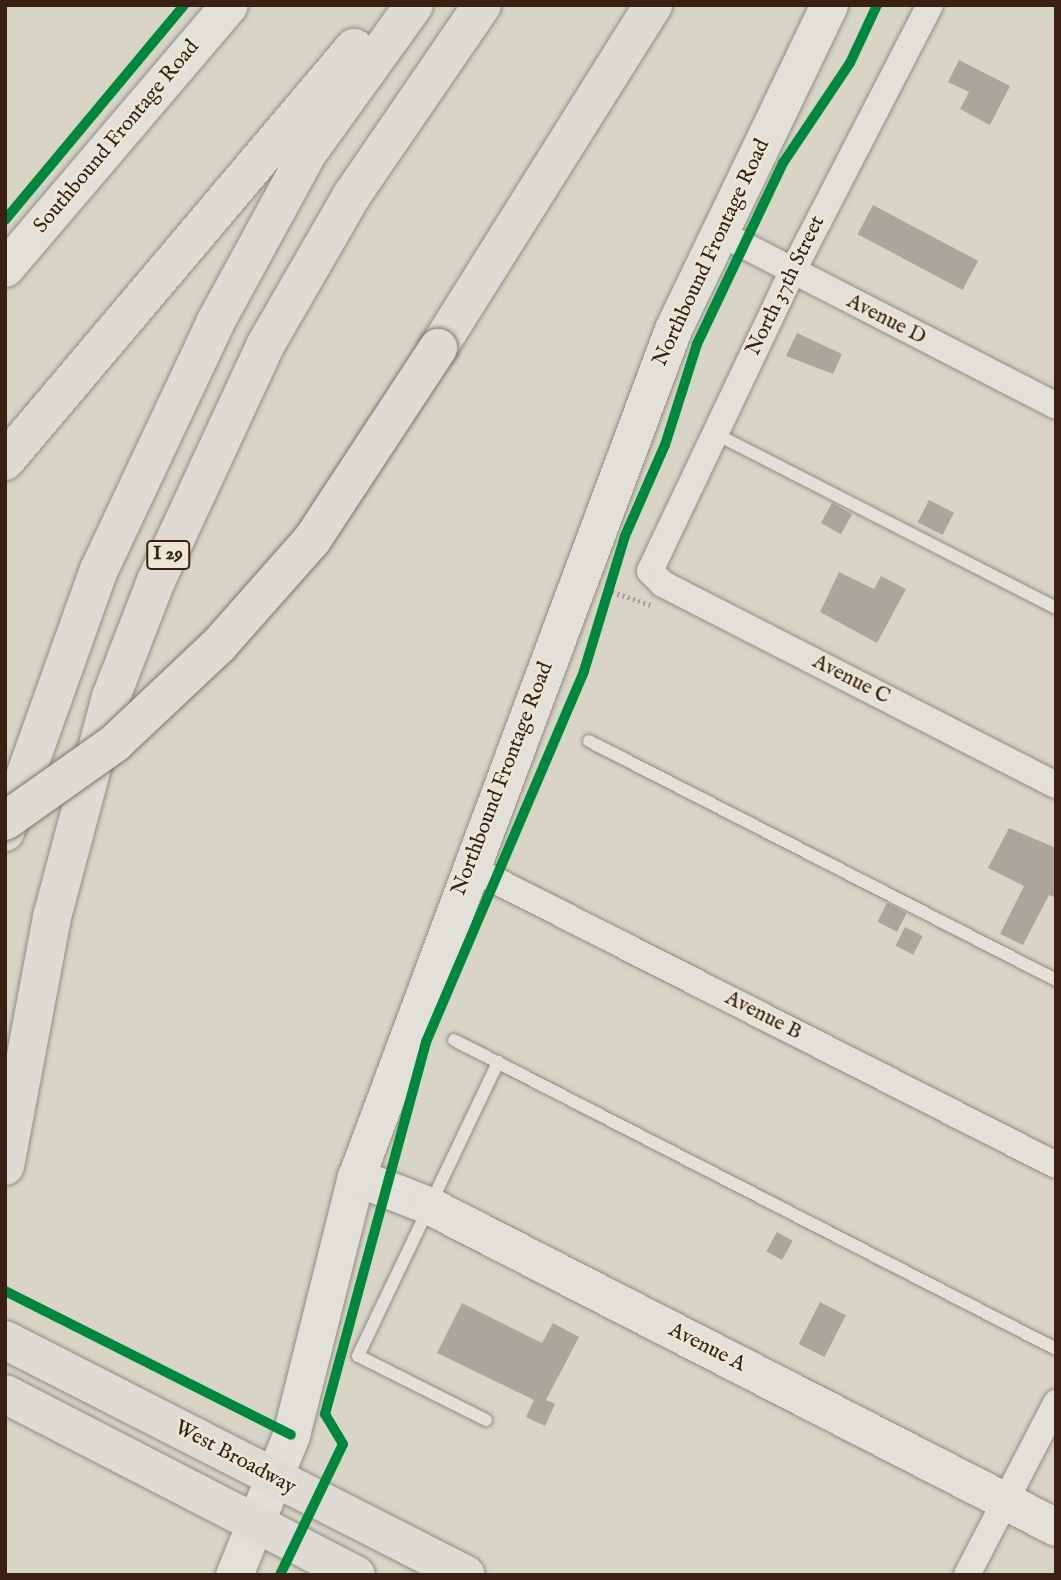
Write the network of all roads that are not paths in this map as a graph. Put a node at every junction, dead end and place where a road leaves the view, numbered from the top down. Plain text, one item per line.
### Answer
1 (229, 5) edge
2 (388, 5) edge
3 (414, 5) edge
4 (482, 5) edge
5 (653, 5) edge
6 (829, 5) edge
7 (929, 5) edge
8 (718, 232) junction
9 (5, 268) edge
10 (792, 272) junction
11 (1056, 406) edge
12 (714, 433) junction
13 (5, 461) edge
14 (650, 571) joint
15 (1056, 608) edge
16 (589, 741) dead end
17 (1056, 785) edge
18 (5, 821) edge
19 (5, 832) edge
20 (469, 867) junction
21 (1056, 980) edge
22 (454, 1040) dead end
23 (498, 1062) junction
24 (1056, 1165) edge
25 (5, 1166) edge
26 (356, 1177) junction
27 (428, 1205) junction
28 (5, 1339) edge
29 (1056, 1349) edge
30 (5, 1394) edge
31 (1056, 1403) edge
32 (485, 1420) dead end
33 (274, 1478) junction
34 (1006, 1501) junction
35 (254, 1522) junction
36 (1056, 1527) edge
37 (234, 1575) edge
38 (356, 1575) edge
39 (466, 1575) edge
40 (967, 1575) edge

1 - 9 street, Southbound Frontage Road
2 - 13 main road
3 - 19 main road, I 29
4 - 25 main road, I 29
5 - 18 main road, bridge
6 - 8 street, Northbound Frontage Road
7 - 10 street, North 37th Street
8 - 10 street, Avenue D
8 - 20 street, Northbound Frontage Road
10 - 11 street, Avenue D
10 - 12 street, North 37th Street
12 - 14 street, North 37th Street
12 - 15 lane
14 - 17 street, Avenue C
16 - 21 lane
20 - 24 street, Avenue B
20 - 26 street, Northbound Frontage Road
22 - 23 lane
23 - 27 lane
23 - 29 lane
26 - 27 street, Avenue A
26 - 33 street, Northbound Frontage Road
27 - 32 lane
27 - 34 street, Avenue A
28 - 33 main road, West Broadway
30 - 35 main road
31 - 34 street
33 - 35 street, Northbound Frontage Road
33 - 39 main road, West Broadway
34 - 36 street, Avenue A
34 - 40 street
35 - 37 street, Northbound Frontage Road
35 - 38 main road

